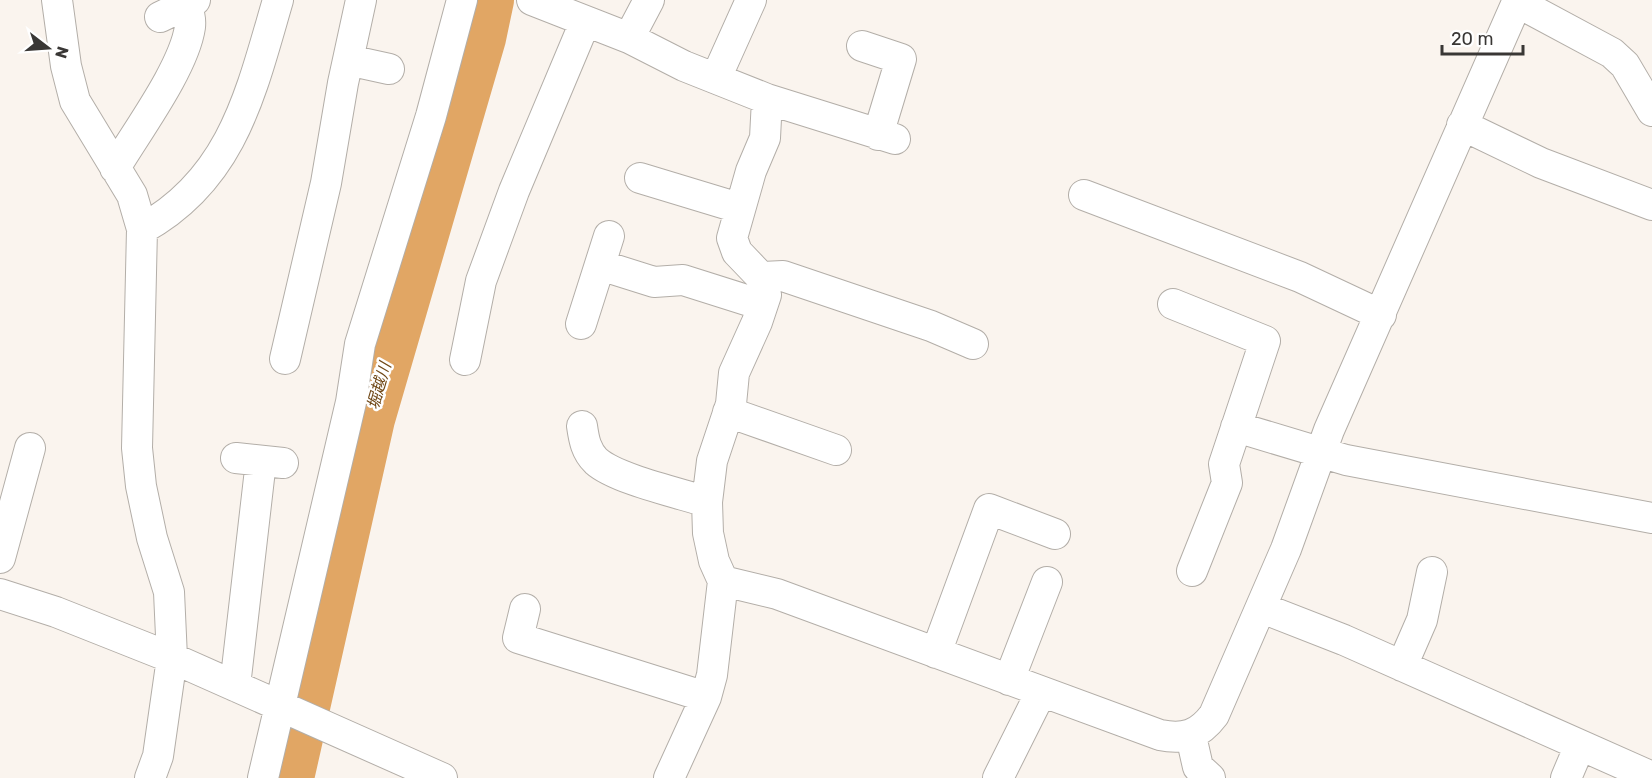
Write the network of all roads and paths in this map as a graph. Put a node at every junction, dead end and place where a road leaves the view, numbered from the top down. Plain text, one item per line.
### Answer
1 (57, 0) edge
2 (278, 0) edge
3 (361, 0) edge
4 (462, 0) edge
5 (532, 0) edge
6 (649, 0) edge
7 (751, 0) edge
8 (1518, 1) edge
9 (180, 7) edge
10 (585, 22) junction
11 (629, 38) junction
12 (862, 46) dead end
13 (348, 60) junction
14 (389, 69) dead end
15 (716, 78) junction
16 (767, 99) junction
17 (1652, 111) edge
18 (1462, 125) junction
19 (115, 168) junction
20 (640, 178) dead end
21 (1084, 195) dead end
22 (1652, 205) edge
23 (739, 208) junction
24 (142, 229) junction
25 (609, 236) dead end
26 (600, 265) junction
27 (762, 291) junction
28 (1173, 304) dead end
29 (1380, 315) junction
30 (581, 324) dead end
31 (973, 344) dead end
32 (285, 359) dead end
33 (465, 360) dead end
34 (728, 412) junction
35 (582, 426) dead end
36 (1236, 427) junction
37 (30, 448) dead end
38 (836, 450) dead end
39 (1321, 453) junction
40 (260, 461) dead end
41 (707, 502) junction
42 (1652, 518) edge
43 (1056, 534) dead end
44 (0, 558) edge
45 (1192, 571) dead end
46 (1432, 572) dead end
47 (723, 581) junction
48 (1047, 582) dead end
49 (0, 594) edge
50 (1262, 608) junction
51 (525, 609) dead end
52 (936, 653) junction
53 (172, 658) junction
54 (1402, 666) junction
55 (1008, 680) junction
56 (235, 686) junction
57 (1041, 692) junction
58 (706, 697) junction
59 (282, 707) junction
60 (1191, 736) junction
61 (1580, 745) junction
62 (1652, 777) edge
63 (150, 778) edge
64 (263, 778) edge
65 (442, 778) edge
66 (669, 778) edge
67 (998, 778) edge
68 (1210, 778) edge
69 (1566, 778) edge

1 - 19 street
2 - 24 street
3 - 13 street
4 - 59 street
5 - 10 street
6 - 11 street
7 - 15 street
8 - 17 street
8 - 18 street
9 - 19 street
10 - 11 street
10 - 33 street
11 - 15 street
12 - 16 street
13 - 14 street
13 - 32 street
15 - 16 street
16 - 23 street
18 - 22 street
18 - 29 street
19 - 24 street
20 - 23 street
21 - 29 street
23 - 27 street
24 - 53 street
25 - 26 street
26 - 27 street
26 - 30 street
27 - 31 street
27 - 34 street
28 - 36 street
29 - 39 street
34 - 38 street
34 - 41 street
35 - 41 street
36 - 39 street
36 - 45 street
37 - 44 street
39 - 42 street
39 - 50 street
40 - 56 street
41 - 47 street
43 - 52 street
46 - 54 street
47 - 52 street
47 - 58 street
48 - 55 street
49 - 53 street
50 - 54 street
50 - 60 street
51 - 58 street
52 - 55 street
53 - 56 street
53 - 63 street
54 - 61 street
55 - 57 street
56 - 59 street
57 - 60 street
57 - 67 street
58 - 66 street
59 - 64 street
59 - 65 street
60 - 68 street
61 - 62 street
61 - 69 street

